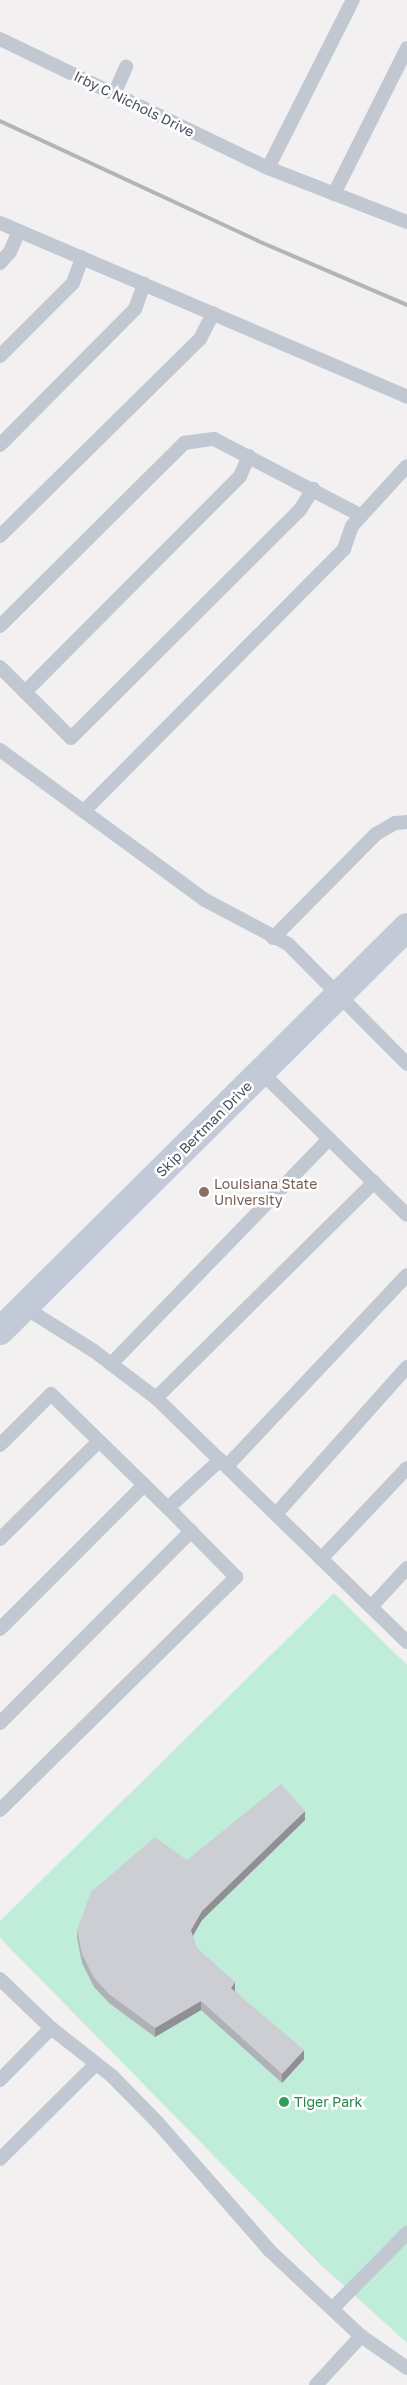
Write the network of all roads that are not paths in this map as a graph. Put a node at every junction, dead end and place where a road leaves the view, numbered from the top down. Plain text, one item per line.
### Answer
1 (353, 0) edge
2 (0, 39) edge
3 (407, 48) edge
4 (126, 67) dead end
5 (114, 94) junction
6 (268, 168) junction
7 (334, 194) junction
8 (0, 222) edge
9 (407, 222) edge
10 (19, 231) junction
11 (82, 258) junction
12 (0, 263) edge
13 (144, 284) junction
14 (213, 313) junction
15 (0, 356) edge
16 (407, 396) edge
17 (0, 445) edge
18 (249, 456) junction
19 (407, 466) edge
20 (314, 489) junction
21 (360, 515) junction
22 (0, 536) edge
23 (0, 626) edge
24 (0, 667) edge
25 (25, 692) junction
26 (0, 750) edge
27 (85, 810) junction
28 (407, 822) edge
29 (407, 927) edge
30 (273, 938) junction
31 (338, 996) junction
32 (407, 1064) edge
33 (261, 1072) junction
34 (329, 1139) junction
35 (374, 1182) junction
36 (407, 1215) edge
37 (407, 1275) edge
38 (24, 1307) junction
39 (0, 1331) edge
40 (111, 1364) junction
41 (407, 1367) edge
42 (156, 1398) junction
43 (99, 1441) junction
44 (0, 1445) edge
45 (223, 1463) junction
46 (407, 1468) edge
47 (144, 1485) junction
48 (168, 1508) junction
49 (276, 1514) junction
50 (191, 1531) junction
51 (0, 1539) edge
52 (321, 1559) junction
53 (407, 1568) edge
54 (371, 1607) junction
55 (0, 1629) edge
56 (407, 1642) edge
57 (0, 1722) edge
58 (0, 1810) edge
59 (1, 1983) edge
60 (51, 2028) junction
61 (96, 2064) junction
62 (0, 2080) edge
63 (0, 2159) edge
64 (407, 2233) edge
65 (332, 2309) junction
66 (361, 2336) junction
67 (407, 2368) edge
68 (316, 2385) edge

1 - 6 lane
2 - 5 lane, Irby C Nichols Drive
3 - 7 lane
4 - 5 lane
5 - 6 lane, Irby C Nichols Drive
6 - 7 lane, Irby C Nichols Drive
7 - 9 lane, Irby C Nichols Drive
8 - 10 lane
10 - 11 lane
10 - 12 lane
11 - 13 lane
11 - 15 lane
13 - 14 lane
13 - 17 lane
14 - 16 lane
14 - 22 lane
18 - 20 lane
18 - 23 lane
18 - 25 lane
19 - 21 lane
20 - 21 lane
20 - 25 lane
21 - 27 lane
24 - 25 lane
26 - 27 lane
27 - 30 lane
28 - 30 lane
29 - 31 street, Skip Bertman Drive
30 - 31 lane
31 - 32 lane
31 - 33 street, Skip Bertman Drive
33 - 34 lane
33 - 38 street, Skip Bertman Drive
34 - 35 lane
34 - 40 lane
35 - 36 lane
35 - 42 lane
37 - 45 lane
38 - 39 street, Skip Bertman Drive
38 - 40 lane
40 - 42 lane
41 - 49 lane
42 - 45 lane
43 - 44 lane
43 - 47 lane
43 - 51 lane
45 - 48 lane
45 - 49 lane
46 - 52 lane
47 - 48 lane
47 - 55 lane
48 - 50 lane
49 - 52 lane
50 - 57 lane
50 - 58 lane
52 - 54 lane
53 - 54 lane
54 - 56 lane
59 - 60 lane
60 - 61 lane
60 - 62 lane
61 - 63 lane
61 - 65 lane
64 - 65 lane
65 - 66 lane
66 - 67 lane
66 - 68 lane

